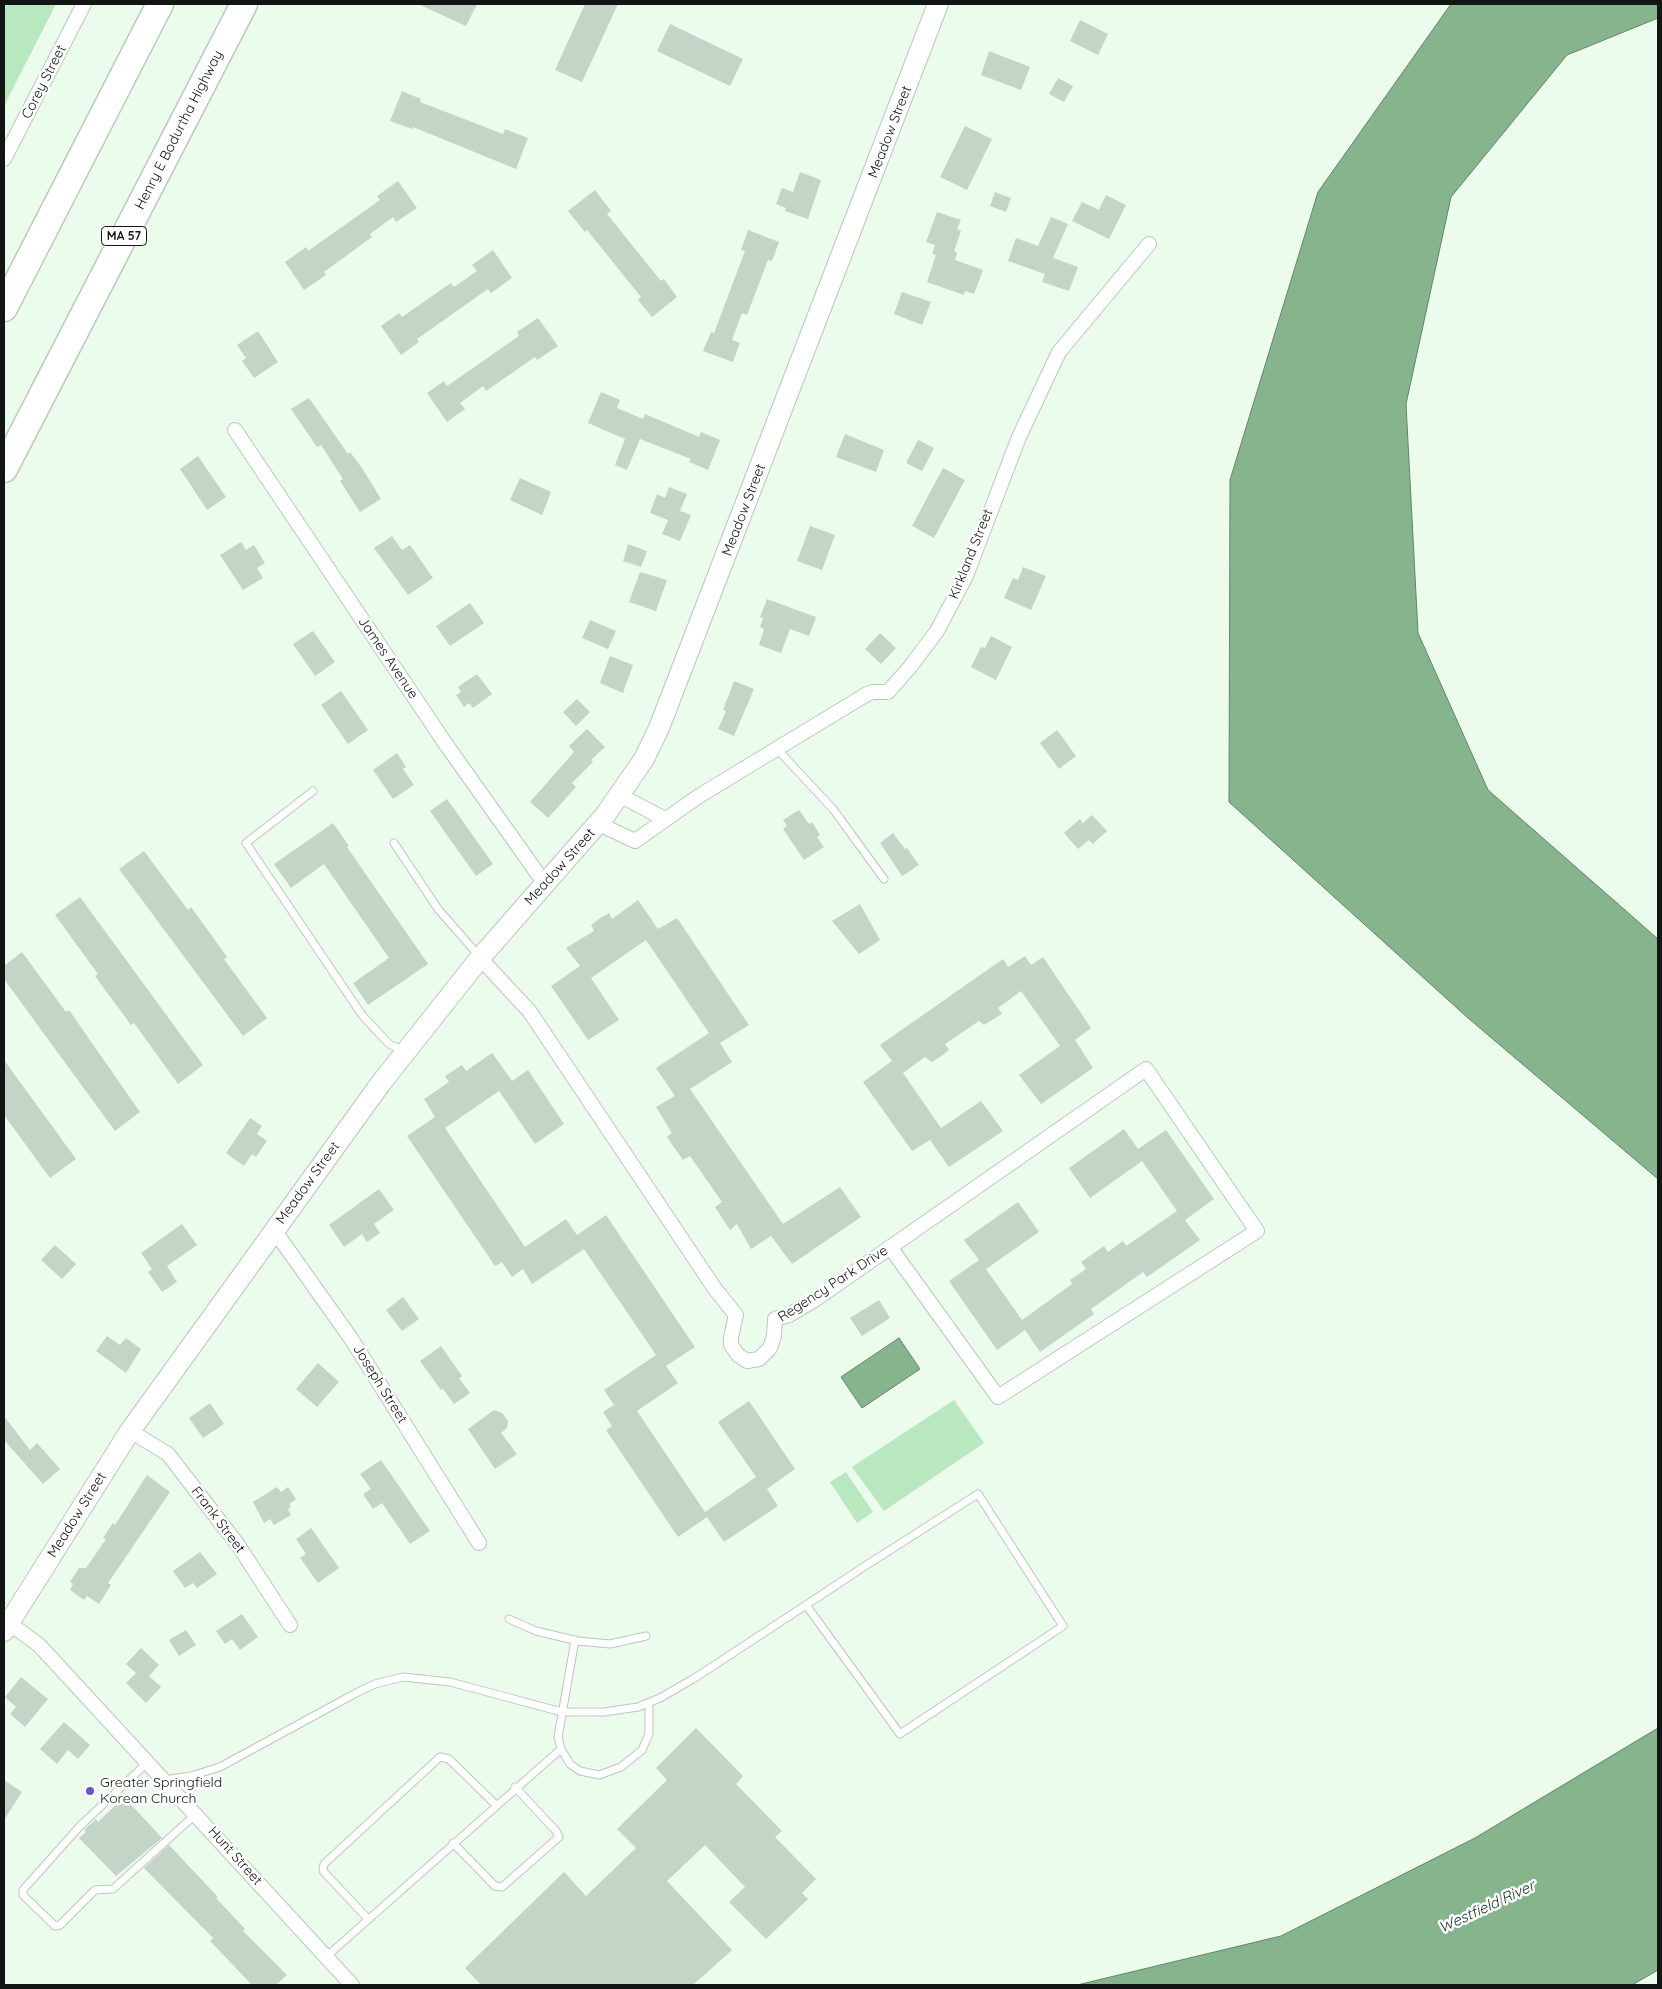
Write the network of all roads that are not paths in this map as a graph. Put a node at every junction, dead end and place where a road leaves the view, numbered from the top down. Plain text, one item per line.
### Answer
1 (84, 4) edge
2 (160, 4) edge
3 (244, 4) edge
4 (938, 4) edge
5 (5, 152) edge
6 (1149, 244) dead end
7 (4, 308) edge
8 (235, 430) dead end
9 (4, 469) edge
10 (777, 749) junction
11 (313, 791) dead end
12 (621, 796) junction
13 (665, 819) junction
14 (599, 824) junction
15 (394, 843) dead end
16 (884, 878) dead end
17 (545, 884) junction
18 (480, 958) junction
19 (404, 1051) junction
20 (274, 1230) junction
21 (890, 1247) junction
22 (130, 1431) junction
23 (479, 1543) dead end
24 (806, 1605) junction
25 (508, 1619) dead end
26 (6, 1625) edge
27 (290, 1625) dead end
28 (646, 1636) dead end
29 (575, 1640) junction
30 (649, 1703) junction
31 (562, 1712) junction
32 (561, 1749) junction
33 (148, 1762) junction
34 (163, 1780) junction
35 (515, 1787) junction
36 (496, 1805) junction
37 (196, 1814) junction
38 (453, 1843) junction
39 (368, 1919) junction
40 (326, 1957) junction
41 (352, 1985) edge

1 - 5 street, Corey Street
2 - 7 highway
3 - 9 highway, Henry E Bodurtha Highway / MA 57
4 - 12 street, Meadow Street
6 - 10 street, Kirkland Street
8 - 17 street, James Avenue
10 - 13 street, Kirkland Street
10 - 16 lane
11 - 19 lane
12 - 13 street
12 - 14 street, Meadow Street
13 - 14 street, Kirkland Street
14 - 17 street, Meadow Street
15 - 18 lane
17 - 18 street, Meadow Street
18 - 19 street, Meadow Street
18 - 21 street, Regency Park Drive
19 - 20 street, Meadow Street
20 - 22 street, Meadow Street
20 - 23 street, Joseph Street
21 - 21 street, Regency Park Drive
22 - 26 street, Meadow Street
22 - 27 street, Frank Street
24 - 24 lane
24 - 30 lane
25 - 29 lane
26 - 33 street, Hunt Street
28 - 29 lane
29 - 31 lane
30 - 31 lane
30 - 32 lane
31 - 32 lane
31 - 34 lane
32 - 35 lane
33 - 34 street, Hunt Street
33 - 37 lane
34 - 37 street, Hunt Street
35 - 36 lane
35 - 38 lane
36 - 38 lane
36 - 39 lane
37 - 40 street, Hunt Street
38 - 39 lane
39 - 40 lane
40 - 41 street, Hunt Street

